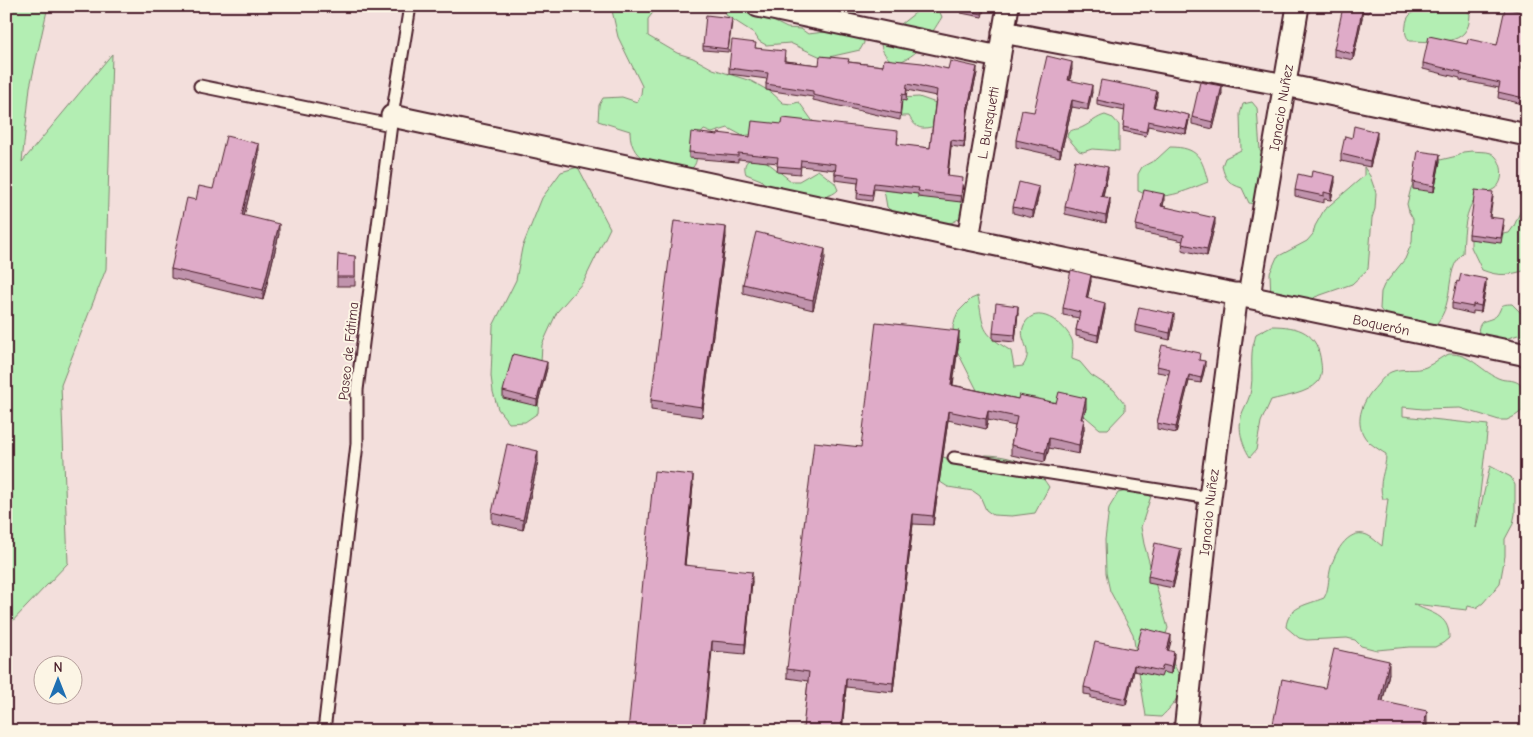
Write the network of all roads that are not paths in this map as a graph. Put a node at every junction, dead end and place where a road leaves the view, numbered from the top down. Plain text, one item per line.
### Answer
1 (410, 6) edge
2 (758, 6) edge
3 (1008, 6) edge
4 (1298, 6) edge
5 (1003, 32) junction
6 (999, 57) junction
7 (1285, 85) junction
8 (200, 86) dead end
9 (391, 121) junction
10 (1527, 135) edge
11 (968, 239) junction
12 (1243, 295) junction
13 (1527, 355) edge
14 (954, 458) dead end
15 (1210, 498) junction
16 (324, 731) edge
17 (1186, 731) edge

1 - 9 lane, Paseo de Fátima
2 - 6 street
3 - 5 street, L. Bursquetti
4 - 7 street, Ignacio Nuñez
5 - 6 street, L. Bursquetti
5 - 7 street
6 - 11 street, L. Bursquetti
7 - 10 street
7 - 12 street, Ignacio Nuñez
8 - 9 lane
9 - 11 street, Boquerón
9 - 16 lane, Paseo de Fátima
11 - 12 street, Boquerón
12 - 13 street, Boquerón
12 - 15 street, Ignacio Nuñez
14 - 15 lane
15 - 17 street, Ignacio Nuñez

